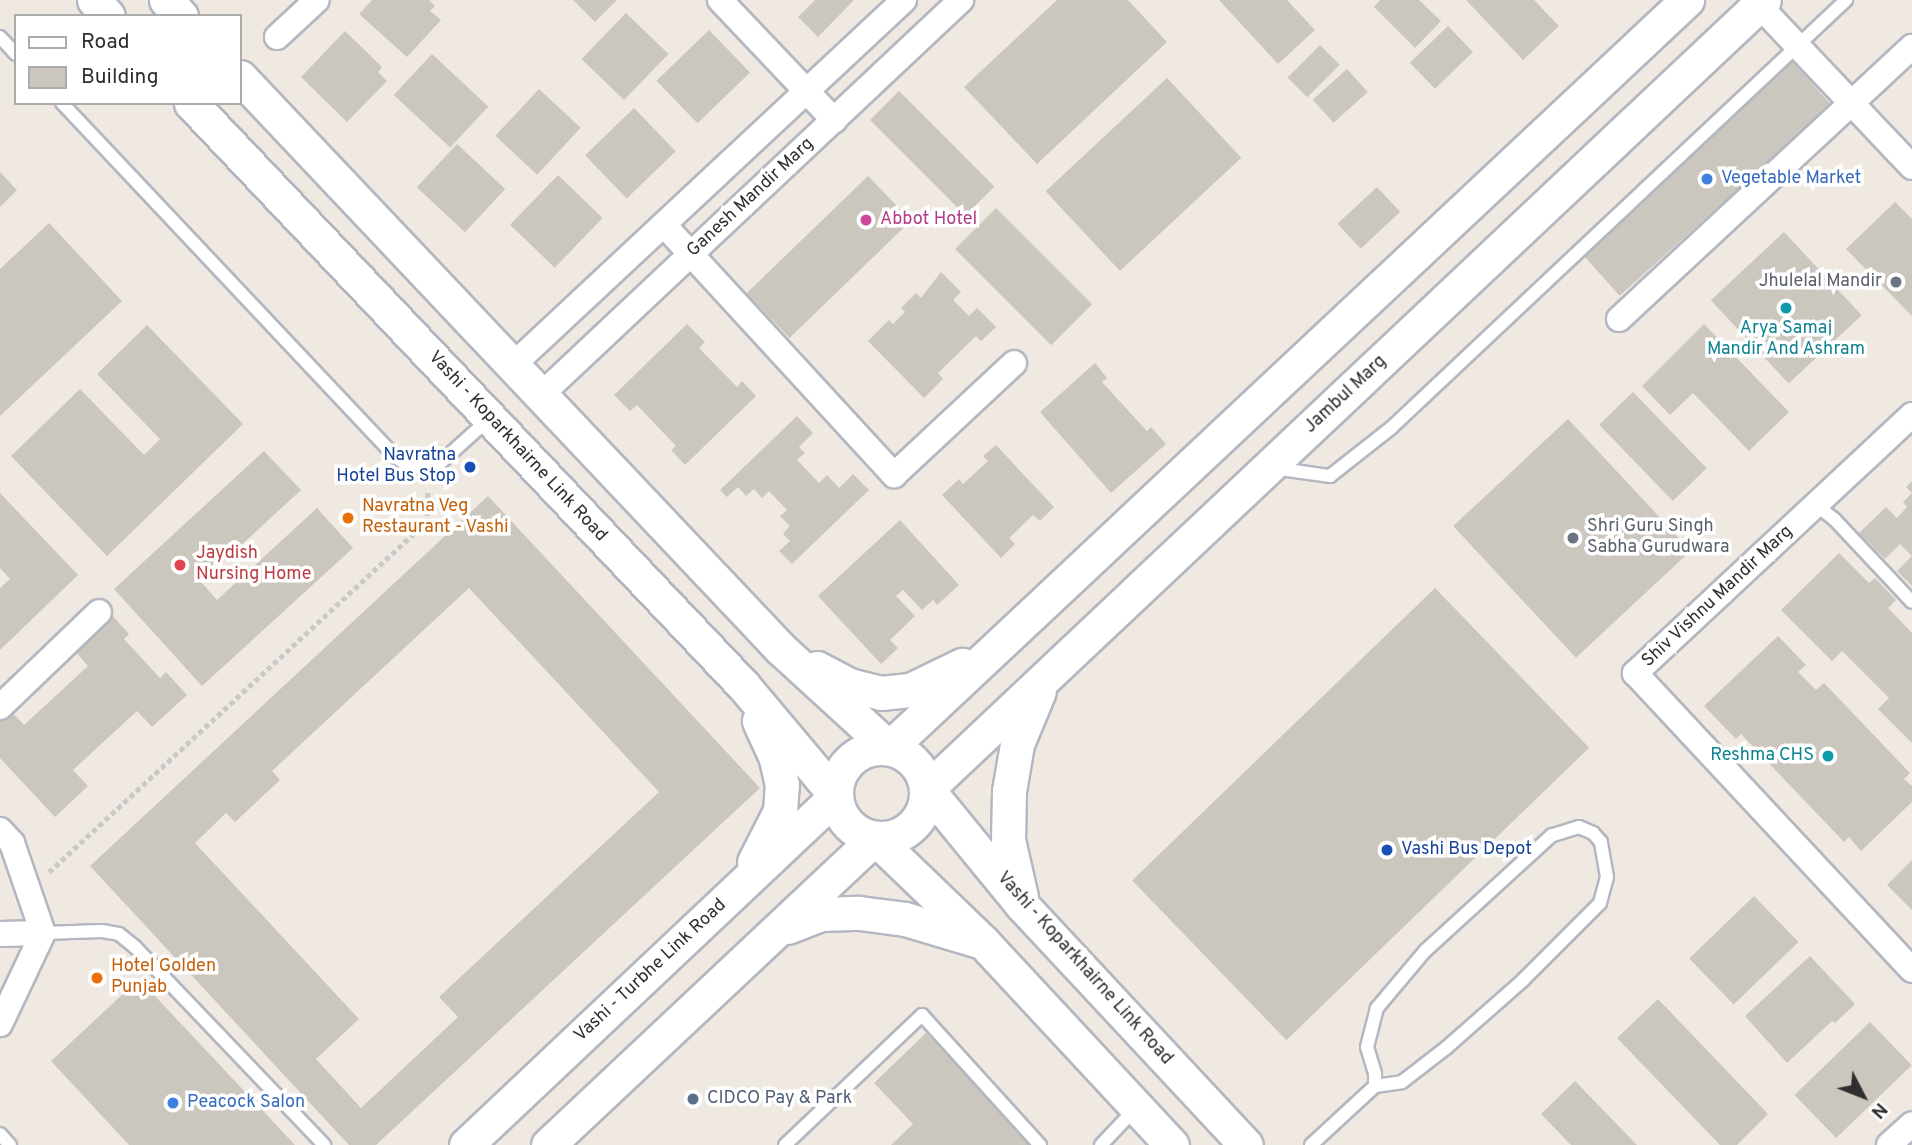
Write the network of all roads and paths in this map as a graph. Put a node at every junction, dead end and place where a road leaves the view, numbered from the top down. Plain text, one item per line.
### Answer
1 (93, 0) edge
2 (166, 0) edge
3 (317, 0) edge
4 (720, 0) edge
5 (904, 0) edge
6 (961, 0) edge
7 (1687, 0) edge
8 (1846, 0) edge
9 (1759, 1) edge
10 (106, 14) edge
11 (179, 14) edge
12 (0, 37) edge
13 (278, 37) dead end
14 (1798, 45) junction
15 (1912, 47) edge
16 (14, 52) edge
17 (242, 79) edge
18 (806, 91) junction
19 (1853, 104) junction
20 (64, 105) edge
21 (193, 105) edge
22 (834, 120) junction
23 (1912, 167) edge
24 (664, 225) junction
25 (691, 254) junction
26 (1619, 319) dead end
27 (1014, 363) dead end
28 (513, 365) junction
29 (541, 395) junction
30 (1912, 415) edge
31 (490, 418) junction
32 (1269, 467) junction
33 (425, 469) junction
34 (1816, 505) junction
35 (1912, 602) edge
36 (99, 612) dead end
37 (1006, 639) junction
38 (781, 649) junction
39 (1044, 679) junction
40 (743, 685) junction
41 (0, 707) edge
42 (889, 748) junction
43 (927, 789) junction
44 (836, 796) junction
45 (0, 830) edge
46 (875, 838) junction
47 (738, 889) junction
48 (28, 891) junction
49 (1023, 905) junction
50 (778, 931) junction
51 (43, 933) junction
52 (0, 934) edge
53 (984, 943) junction
54 (1912, 970) edge
55 (0, 1024) edge
56 (1375, 1086) junction
57 (1137, 1107) junction
58 (1912, 1124) edge
59 (0, 1134) edge
60 (10, 1145) edge
61 (324, 1145) edge
62 (466, 1145) edge
63 (548, 1145) edge
64 (785, 1145) edge
65 (1040, 1145) edge
66 (1101, 1145) edge
67 (1172, 1145) edge
68 (1246, 1145) edge
69 (1311, 1145) edge
70 (1889, 1145) edge

1 - 10 main road
2 - 11 main road
3 - 13 street
4 - 18 street
5 - 18 street
6 - 22 street, Ganesh Mandir Marg
7 - 37 main road
8 - 14 lane
9 - 14 street
9 - 32 main road, Jambul Marg
12 - 16 lane
14 - 19 street
14 - 32 lane
15 - 19 street
17 - 28 main road
18 - 22 street
18 - 24 street
19 - 23 street
19 - 26 street
20 - 33 lane
21 - 31 main road, Vashi - Koparkhairne Link Road
22 - 25 street, Ganesh Mandir Marg
24 - 25 street
24 - 28 street
25 - 27 street
25 - 29 street, Ganesh Mandir Marg
28 - 29 main road
29 - 38 main road
30 - 34 street, Shiv Vishnu Mandir Marg
31 - 33 lane
31 - 40 main road, Vashi - Koparkhairne Link Road
32 - 39 main road, Jambul Marg
33 - 48 path
34 - 35 lane
34 - 54 street, Shiv Vishnu Mandir Marg
36 - 41 street
37 - 38 main road
37 - 42 main road
38 - 42 main road
39 - 43 main road, Jambul Marg
39 - 49 main road
40 - 44 main road, Vashi - Koparkhairne Link Road
40 - 47 main road
42 - 43 main road
42 - 44 main road
43 - 46 main road
43 - 49 main road, Vashi - Koparkhairne Link Road
44 - 46 main road
44 - 47 main road, Vashi - Turbhe Link Road
45 - 48 street
46 - 50 main road
46 - 53 main road
47 - 62 main road, Vashi - Turbhe Link Road
48 - 51 street
49 - 68 main road, Vashi - Koparkhairne Link Road
50 - 53 main road
50 - 63 main road
51 - 52 street
51 - 55 street
51 - 61 lane
53 - 57 main road
56 - 56 lane
56 - 69 lane
57 - 66 lane
57 - 67 main road
58 - 70 street
59 - 60 lane
64 - 65 lane

